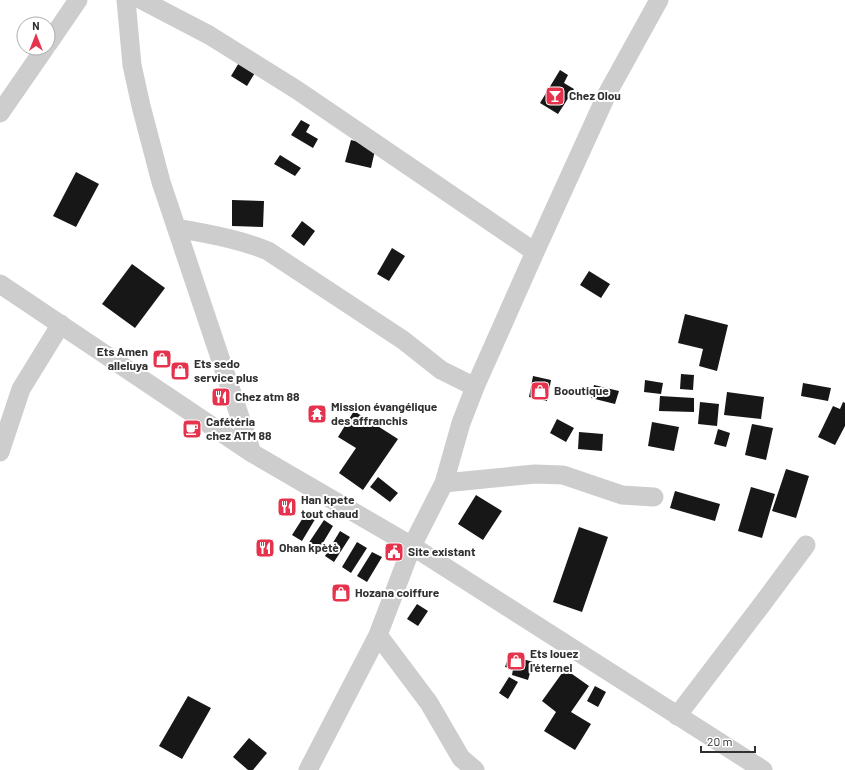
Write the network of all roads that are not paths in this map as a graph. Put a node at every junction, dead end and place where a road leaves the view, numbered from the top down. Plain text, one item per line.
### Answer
1 (78, 0) edge
2 (126, 0) edge
3 (142, 0) edge
4 (659, 0) edge
5 (56, 32) edge
6 (39, 56) edge
7 (0, 113) edge
8 (177, 228) junction
9 (534, 252) junction
10 (0, 284) edge
11 (61, 324) junction
12 (475, 387) junction
13 (0, 452) edge
14 (252, 453) junction
15 (444, 483) junction
16 (654, 497) dead end
17 (806, 545) dead end
18 (412, 546) junction
19 (378, 635) junction
20 (677, 716) junction
21 (308, 770) edge
22 (475, 770) edge
23 (762, 770) edge

1 - 5 street
2 - 8 street
3 - 9 street
4 - 9 street
6 - 7 street
8 - 12 street
8 - 14 street
9 - 12 street
10 - 11 street
11 - 13 street
11 - 14 street
12 - 15 street
14 - 18 street
15 - 16 street
15 - 18 street
17 - 20 street
18 - 19 street
18 - 20 street
19 - 21 street
19 - 22 street
20 - 23 street

